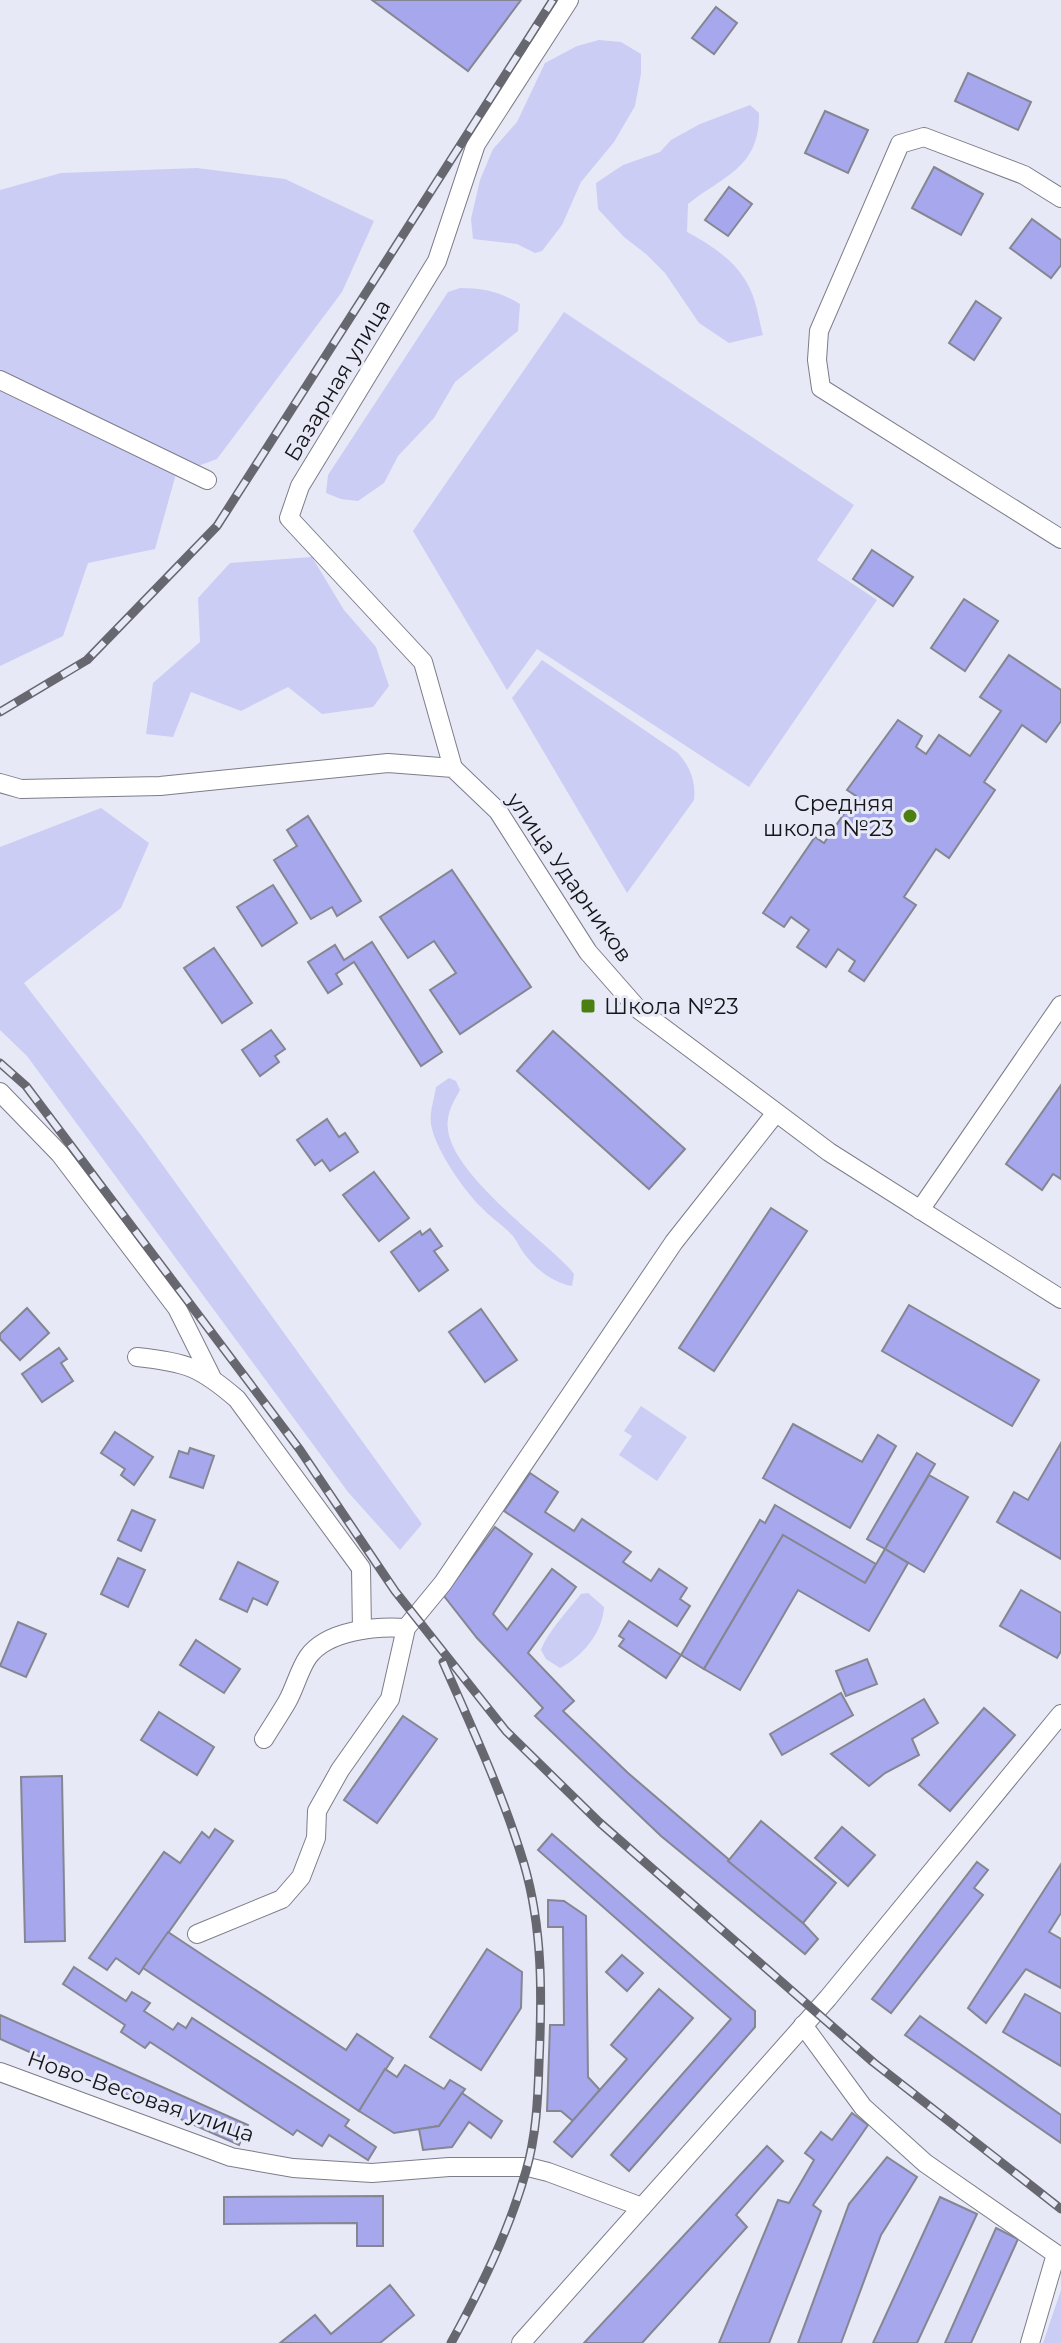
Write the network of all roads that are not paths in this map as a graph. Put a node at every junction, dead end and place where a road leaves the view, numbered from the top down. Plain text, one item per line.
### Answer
1 (569, 0) edge
2 (1061, 198) edge
3 (0, 380) edge
4 (207, 480) dead end
5 (1061, 539) edge
6 (453, 768) junction
7 (0, 783) edge
8 (1061, 1005) edge
9 (0, 1092) edge
10 (775, 1114) junction
11 (920, 1210) junction
12 (1061, 1299) edge
13 (137, 1357) dead end
14 (211, 1376) junction
15 (406, 1628) junction
16 (362, 1630) junction
17 (1061, 1714) edge
18 (264, 1739) dead end
19 (197, 1934) dead end
20 (803, 2025) junction
21 (0, 2072) edge
22 (642, 2207) junction
23 (521, 2343) edge
24 (1030, 2343) edge

1 - 6 street, Базарная улица
2 - 5 street
3 - 4 street
6 - 7 street
6 - 10 street, улица Ударников
8 - 11 street
9 - 14 street
10 - 11 street, улица Ударников
10 - 15 street
11 - 12 street, улица Ударников
13 - 14 street
14 - 16 street
15 - 16 street
15 - 19 street
16 - 18 street
17 - 20 street
20 - 22 street
20 - 24 street
21 - 22 street, Ново-Весовая улица
22 - 23 street

